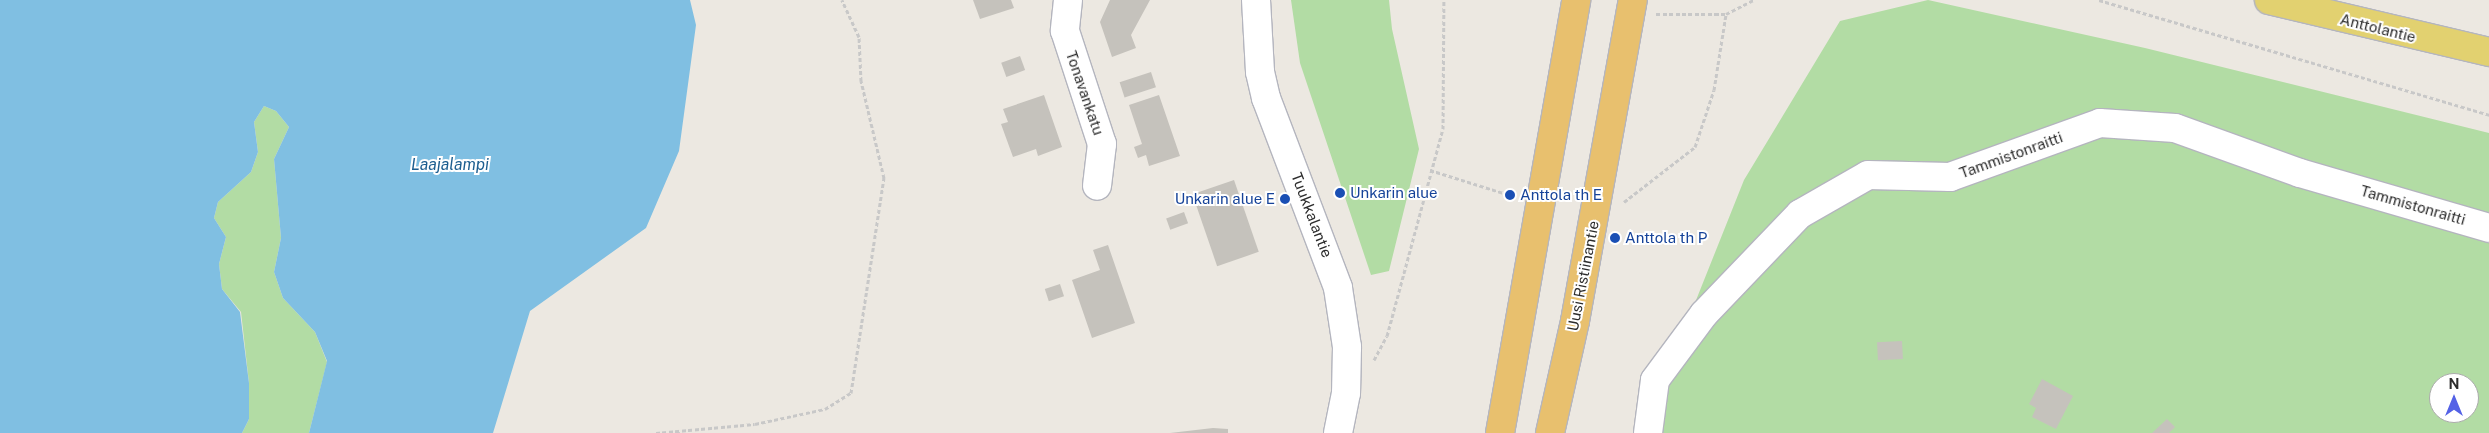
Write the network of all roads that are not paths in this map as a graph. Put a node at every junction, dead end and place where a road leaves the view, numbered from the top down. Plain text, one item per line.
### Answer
1 (1068, 0) edge
2 (1256, 0) edge
3 (1576, 0) edge
4 (2269, 0) edge
5 (1644, 7) edge
6 (2489, 52) edge
7 (1097, 186) dead end
8 (2489, 228) edge
9 (1338, 433) edge
10 (1500, 433) edge
11 (1550, 433) edge
12 (1648, 433) edge

1 - 7 street, Tonavankatu
2 - 9 street, Tuukkalantie
3 - 10 highway
4 - 6 main road, Anttolantie
5 - 11 highway, Uusi Ristiinantie
8 - 12 street, Tammistonraitti

